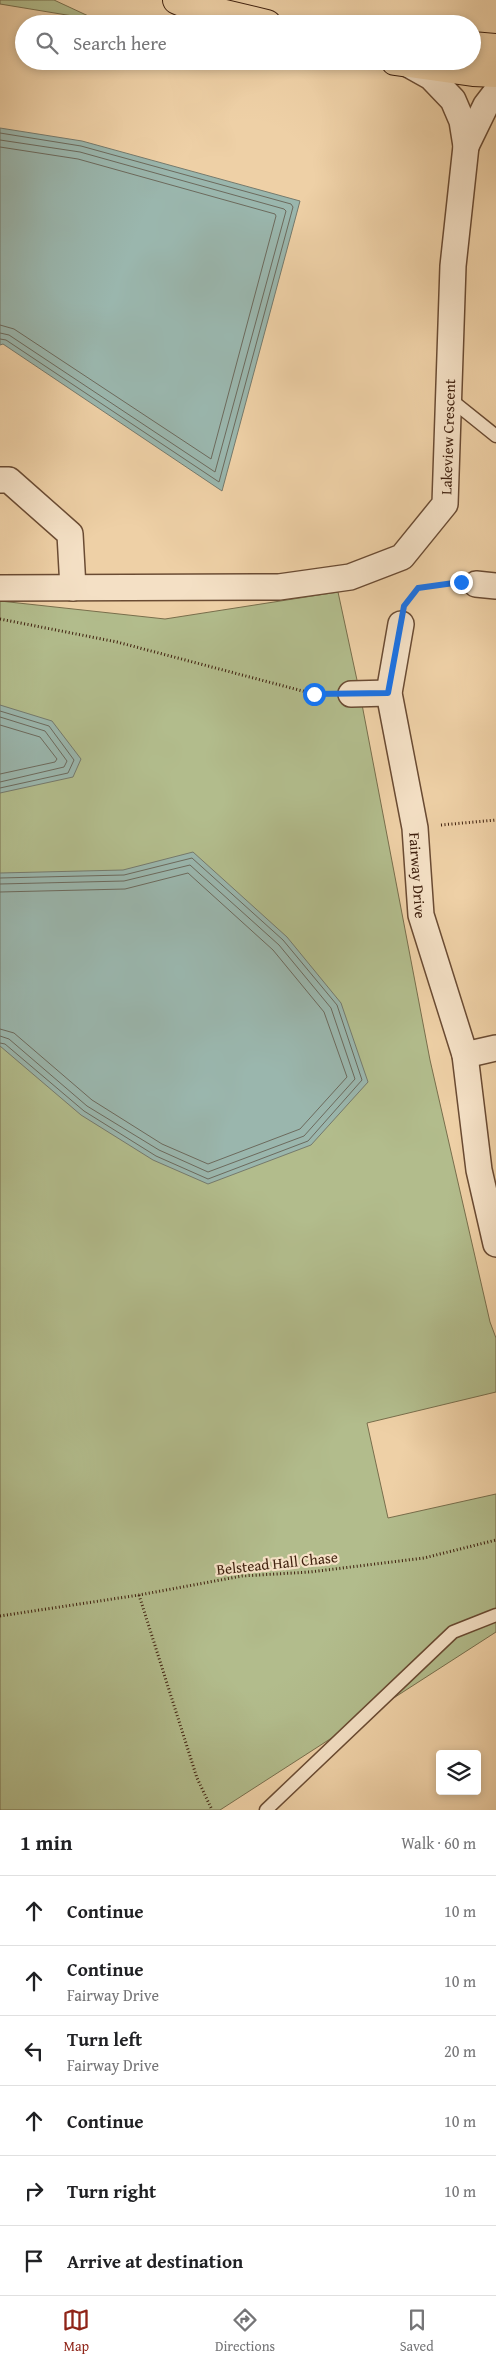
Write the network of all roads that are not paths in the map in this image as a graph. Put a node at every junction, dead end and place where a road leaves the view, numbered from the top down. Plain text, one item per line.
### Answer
1 (177, 0) edge
2 (229, 15) edge
3 (481, 47) edge
4 (496, 48) edge
5 (417, 70) edge
6 (458, 70) edge
7 (496, 73) edge
8 (496, 92) edge
9 (466, 146) junction
10 (450, 399) junction
11 (496, 436) edge
12 (0, 480) edge
13 (0, 588) edge
14 (73, 588) junction
15 (401, 624) road end
16 (388, 693) junction
17 (351, 694) road end
18 (496, 1048) edge
19 (465, 1055) junction
20 (496, 1244) edge
21 (496, 1615) edge
22 (266, 1810) edge

1 - 2 highway
3 - 4 highway
5 - 9 street, Lakeview Crescent
6 - 7 highway
8 - 9 street, Lakeview Crescent
9 - 10 street, Lakeview Crescent
10 - 11 lane
10 - 14 street, Lakeview Crescent
12 - 14 street
13 - 14 street, Lakeview Crescent
15 - 16 street, Fairway Drive
16 - 17 street
16 - 19 street, Fairway Drive
18 - 19 street
19 - 20 street, Fairway Drive
21 - 22 lane

